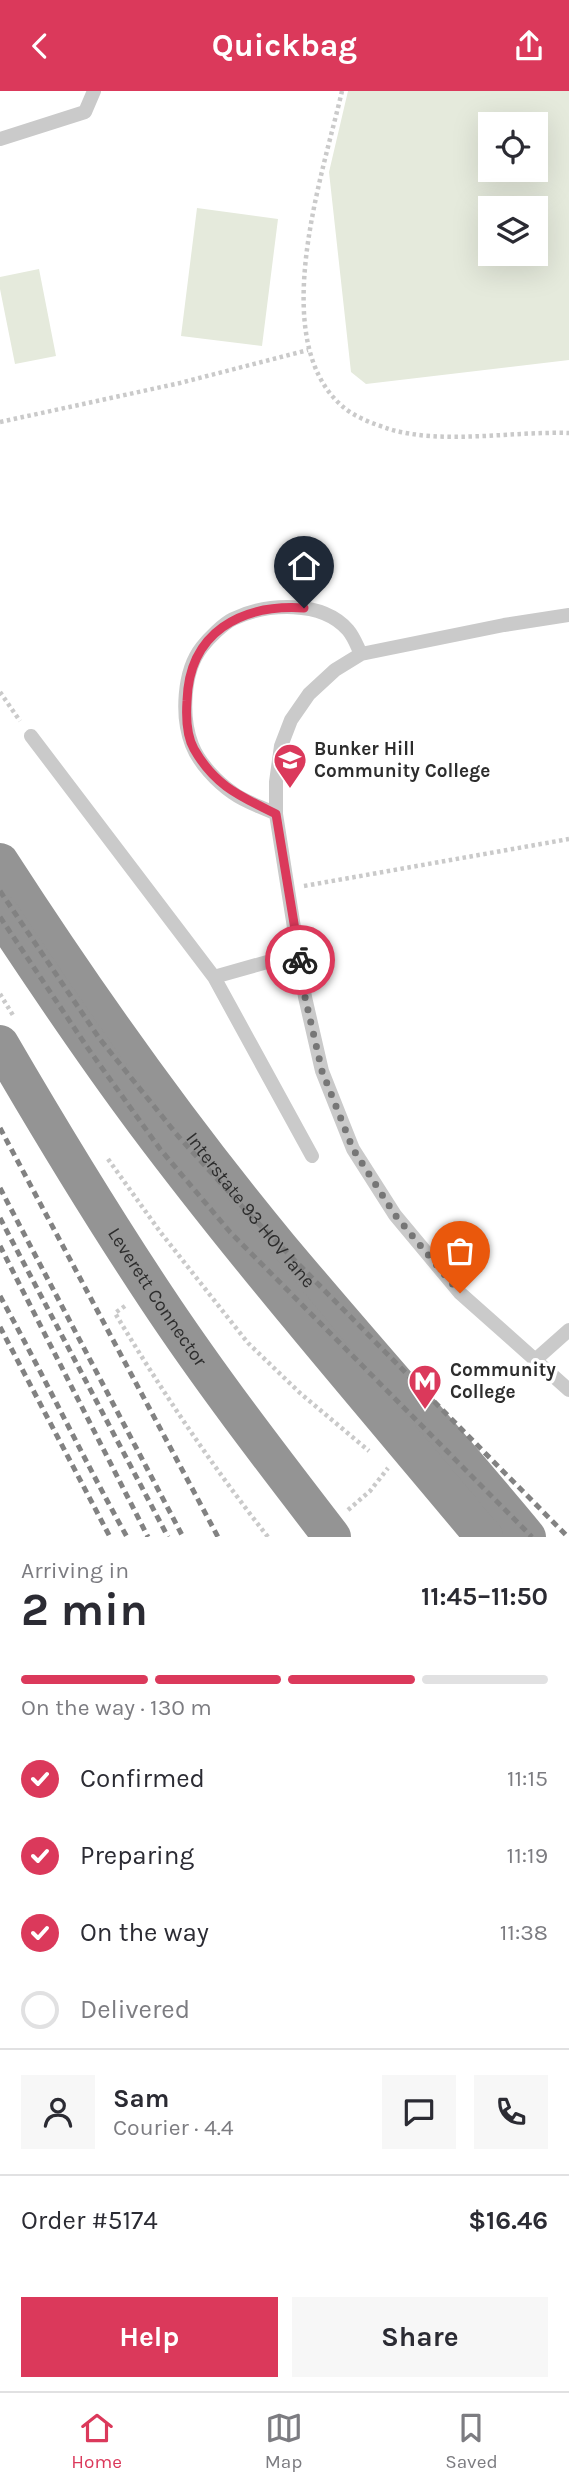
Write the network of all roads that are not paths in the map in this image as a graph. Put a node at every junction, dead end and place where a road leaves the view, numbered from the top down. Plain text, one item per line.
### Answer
1 (94, 91) edge
2 (0, 139) edge
3 (569, 615) edge
4 (361, 654) junction
5 (31, 736) road end
6 (276, 814) junction
7 (0, 862) edge
8 (0, 899) edge
9 (0, 913) edge
10 (299, 953) junction
11 (45, 966) junction
12 (214, 977) junction
13 (9, 1033) edge
14 (0, 1086) edge
15 (312, 1156) dead end
16 (569, 1330) edge
17 (534, 1361) junction
18 (569, 1390) edge
19 (270, 1473) junction
20 (339, 1524) edge
21 (304, 1537) edge
22 (484, 1537) edge
23 (494, 1537) edge
24 (527, 1537) edge
25 (547, 1537) edge

1 - 2 lane
3 - 4 lane
4 - 6 lane
4 - 6 lane
5 - 12 lane
6 - 10 lane
7 - 24 highway, Interstate 93 HOV lane
8 - 11 highway
9 - 22 highway
10 - 12 lane
10 - 17 lane
11 - 23 highway
11 - 25 highway
12 - 15 lane
13 - 19 highway, Leverett Connector
14 - 19 highway, Leverett Connector
16 - 17 lane
17 - 18 lane
19 - 20 highway, Leverett Connector
19 - 21 highway, Leverett Connector

